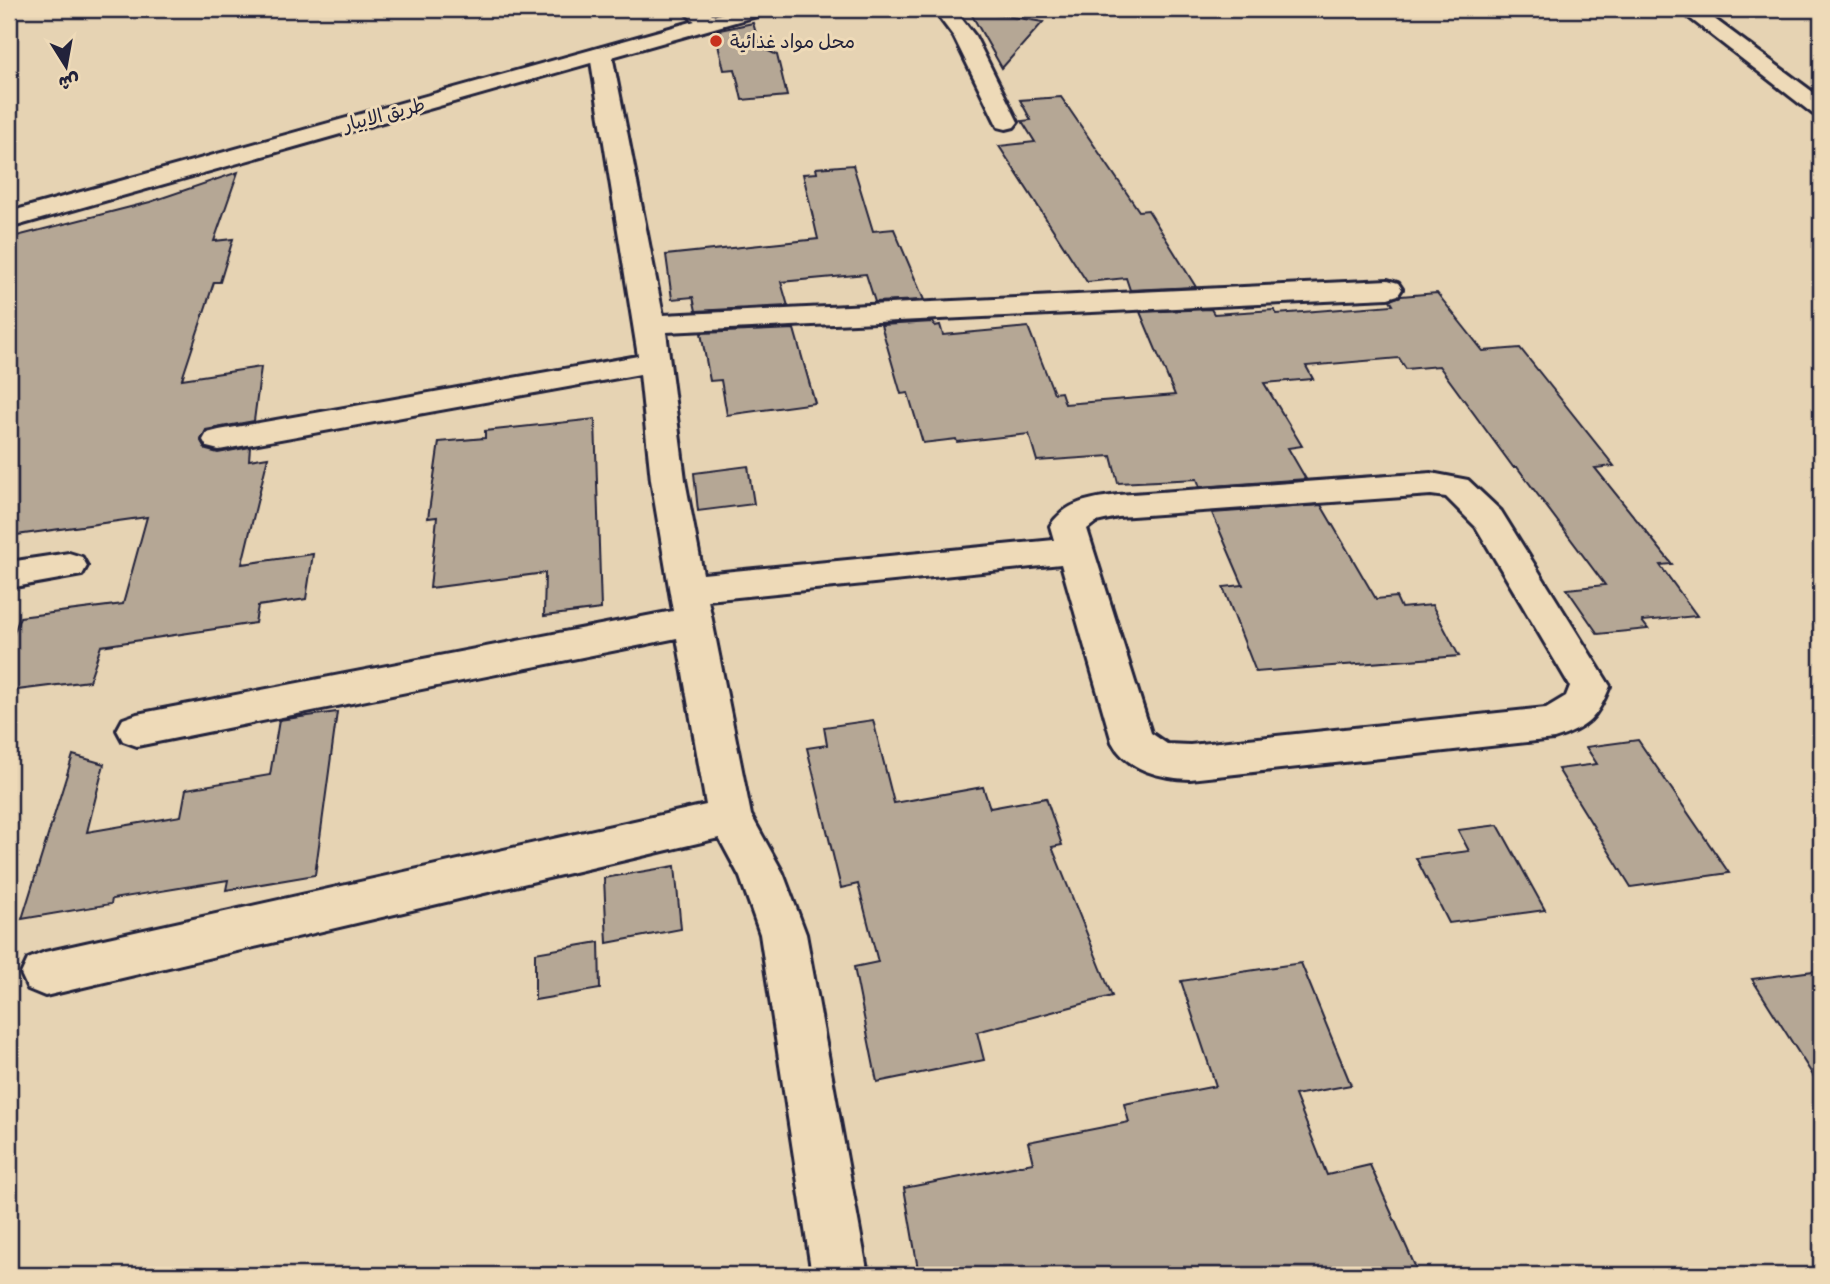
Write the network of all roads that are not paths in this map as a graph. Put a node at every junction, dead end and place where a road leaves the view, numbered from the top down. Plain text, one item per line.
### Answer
1 (760, 9) edge
2 (943, 9) edge
3 (1688, 9) edge
4 (702, 15) edge
5 (601, 55) junction
6 (1821, 109) edge
7 (1006, 122) dead end
8 (12, 223) edge
9 (1388, 289) dead end
10 (650, 324) junction
11 (655, 362) junction
12 (219, 440) dead end
13 (1074, 550) junction
14 (69, 566) dead end
15 (9, 575) edge
16 (691, 605) junction
17 (137, 730) dead end
18 (730, 818) junction
19 (45, 974) dead end
20 (840, 1275) edge

1 - 4 street, طريق الابيار
2 - 7 street
3 - 6 street
4 - 5 street, طريق الابيار
5 - 8 street, طريق الابيار
5 - 10 street
9 - 10 street
10 - 11 street
11 - 12 street
11 - 16 street
13 - 13 street
13 - 16 street
14 - 15 street
16 - 17 street
16 - 18 street
18 - 19 street
18 - 20 street

